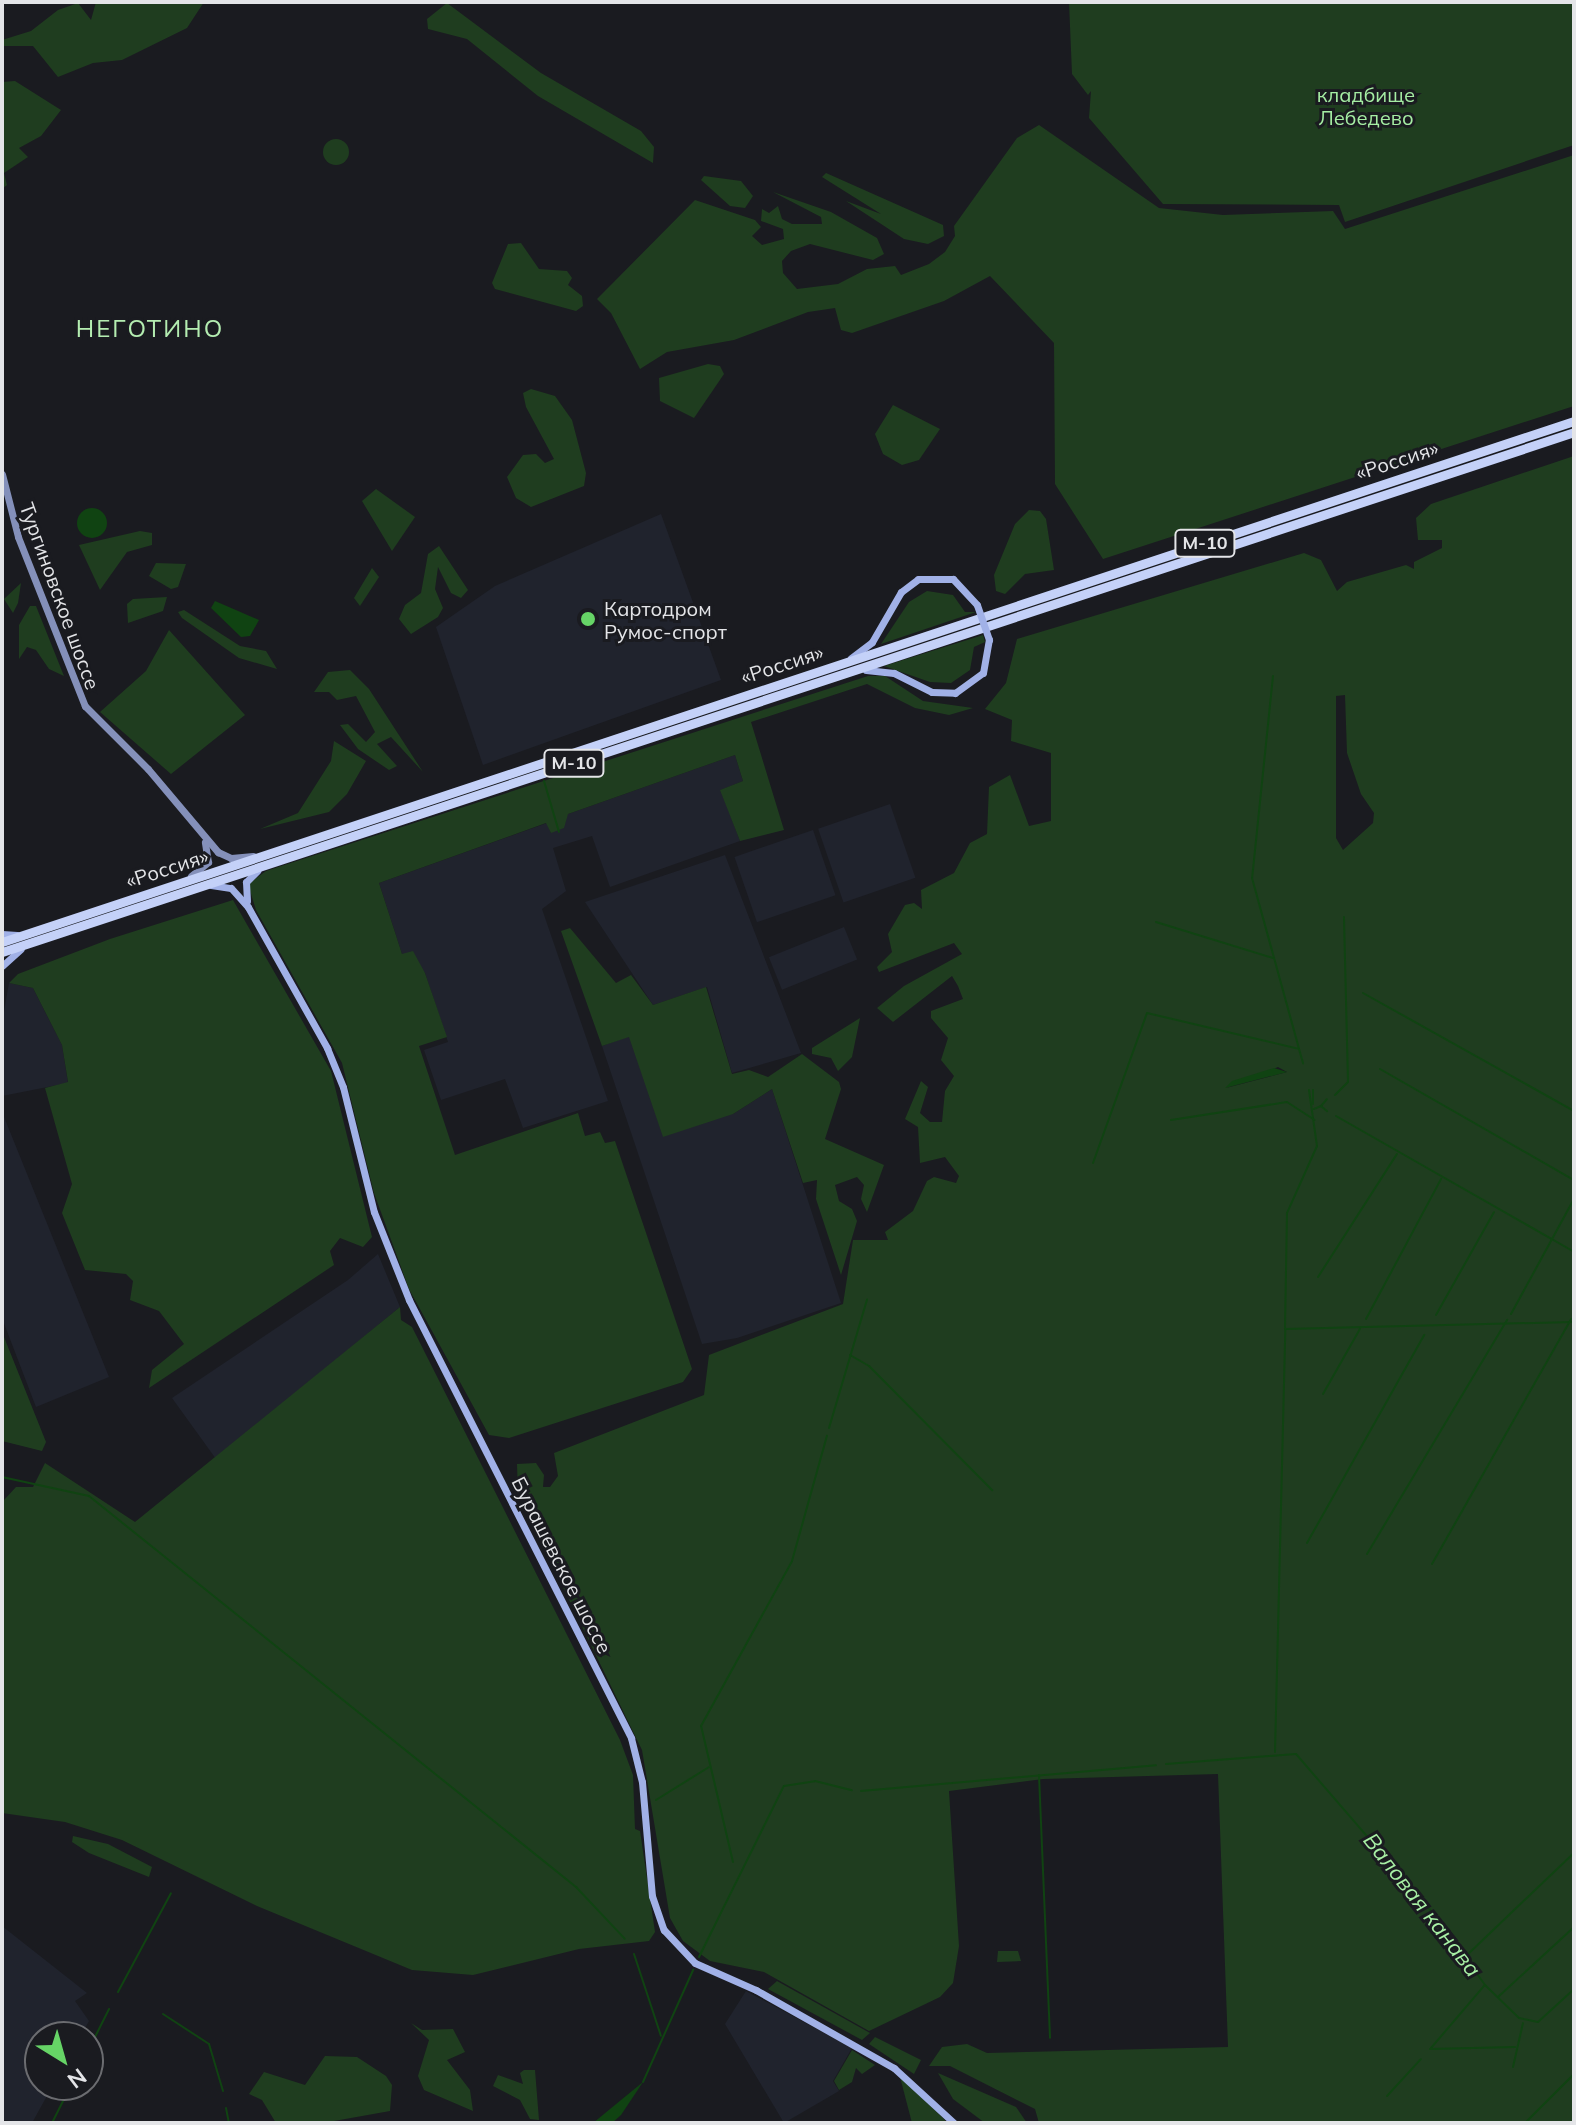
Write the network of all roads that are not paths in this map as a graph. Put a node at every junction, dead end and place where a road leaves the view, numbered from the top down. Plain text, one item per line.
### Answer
1 (1574, 421) edge
2 (1574, 432) edge
3 (2, 474) edge
4 (836, 665) junction
5 (848, 673) junction
6 (198, 830) junction
7 (268, 859) junction
8 (177, 884) junction
9 (200, 887) junction
10 (248, 907) junction
11 (2, 934) edge
12 (33, 937) junction
13 (2, 942) edge
14 (2, 952) edge
15 (2, 966) edge
16 (954, 2123) edge

1 - 4 highway, «Россия» / М-10
2 - 5 highway, «Россия» / М-10
3 - 6 main road, Тургиновское шоссе
4 - 5 main road, bridge
4 - 7 highway, «Россия» / М-10
5 - 7 highway, «Россия» / М-10
6 - 7 main road, Тургиновское шоссе
6 - 8 main road
7 - 8 highway, «Россия» / М-10
7 - 9 highway, «Россия» / М-10
7 - 10 main road
8 - 12 highway, «Россия» / М-10
9 - 10 main road, Бурашевское шоссе
9 - 12 highway, «Россия» / М-10
10 - 16 main road, Бурашевское шоссе
11 - 12 main road
12 - 13 highway, «Россия» / М-10
12 - 14 highway, «Россия» / М-10
12 - 15 main road

